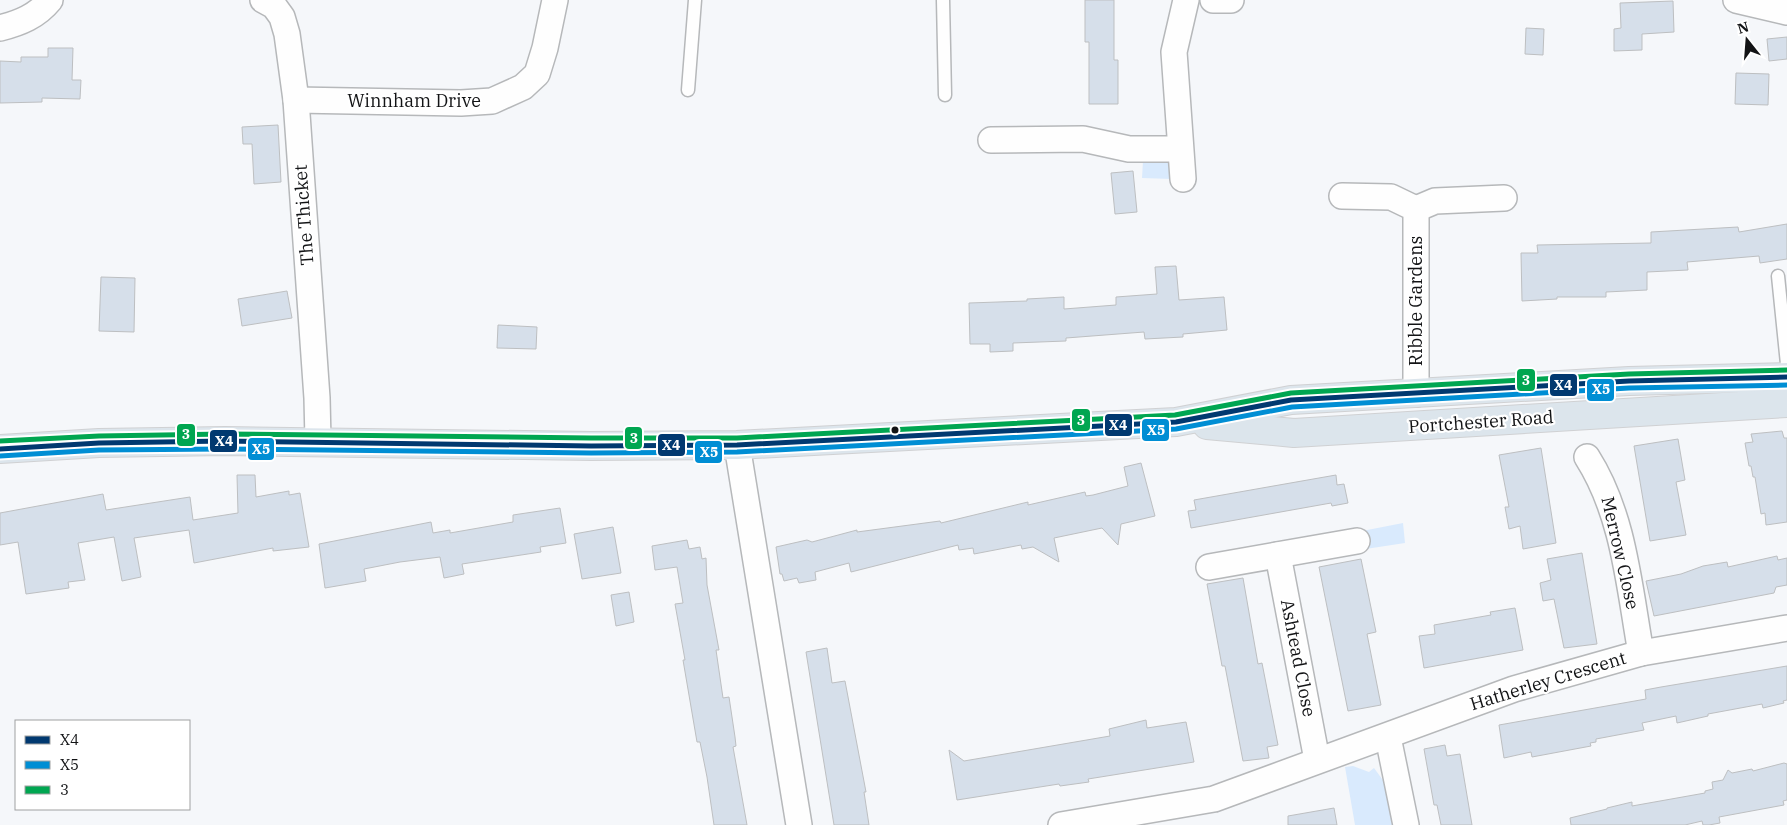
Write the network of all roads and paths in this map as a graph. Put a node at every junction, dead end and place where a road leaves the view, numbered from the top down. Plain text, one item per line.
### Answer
1 (50, 0) edge
2 (263, 0) edge
3 (555, 0) edge
4 (695, 0) edge
5 (944, 0) edge
6 (1186, 0) edge
7 (1213, 0) edge
8 (1231, 0) edge
9 (1736, 0) edge
10 (1787, 12) edge
11 (0, 28) edge
12 (688, 90) dead end
13 (945, 95) dead end
14 (296, 100) junction
15 (991, 140) dead end
16 (1180, 149) junction
17 (1183, 179) dead end
18 (1342, 196) dead end
19 (1504, 198) dead end
20 (1416, 209) junction
21 (1778, 276) dead end
22 (1787, 364) edge
23 (1787, 377) edge
24 (1416, 394) junction
25 (1787, 403) edge
26 (1176, 422) junction
27 (318, 441) junction
28 (738, 445) junction
29 (0, 449) edge
30 (1587, 457) dead end
31 (1357, 541) dead end
32 (1278, 555) junction
33 (1209, 567) dead end
34 (1787, 628) edge
35 (1641, 652) junction
36 (1388, 737) junction
37 (1317, 760) junction
38 (799, 825) edge
39 (1061, 825) edge
40 (1406, 825) edge

1 - 11 street
2 - 14 street, The Thicket
3 - 14 street, Winnham Drive
4 - 12 lane
5 - 13 lane
6 - 16 street
7 - 8 street
9 - 10 street
14 - 27 street, The Thicket
15 - 16 street
16 - 17 street
18 - 20 street
19 - 20 street
20 - 24 street, Ribble Gardens
21 - 22 lane
23 - 24 main road, Portchester Road
24 - 26 main road, Portchester Road
25 - 26 main road, Portchester Road
26 - 28 main road, Portchester Road
27 - 28 main road, Portchester Road
27 - 29 main road, Portchester Road
28 - 38 street
30 - 35 street, Merrow Close
31 - 32 street
32 - 33 street
32 - 37 street, Ashtead Close
34 - 35 street, Hatherley Crescent
35 - 36 street, Hatherley Crescent
36 - 37 street, Hatherley Crescent
36 - 40 street
37 - 39 street, Hatherley Crescent

